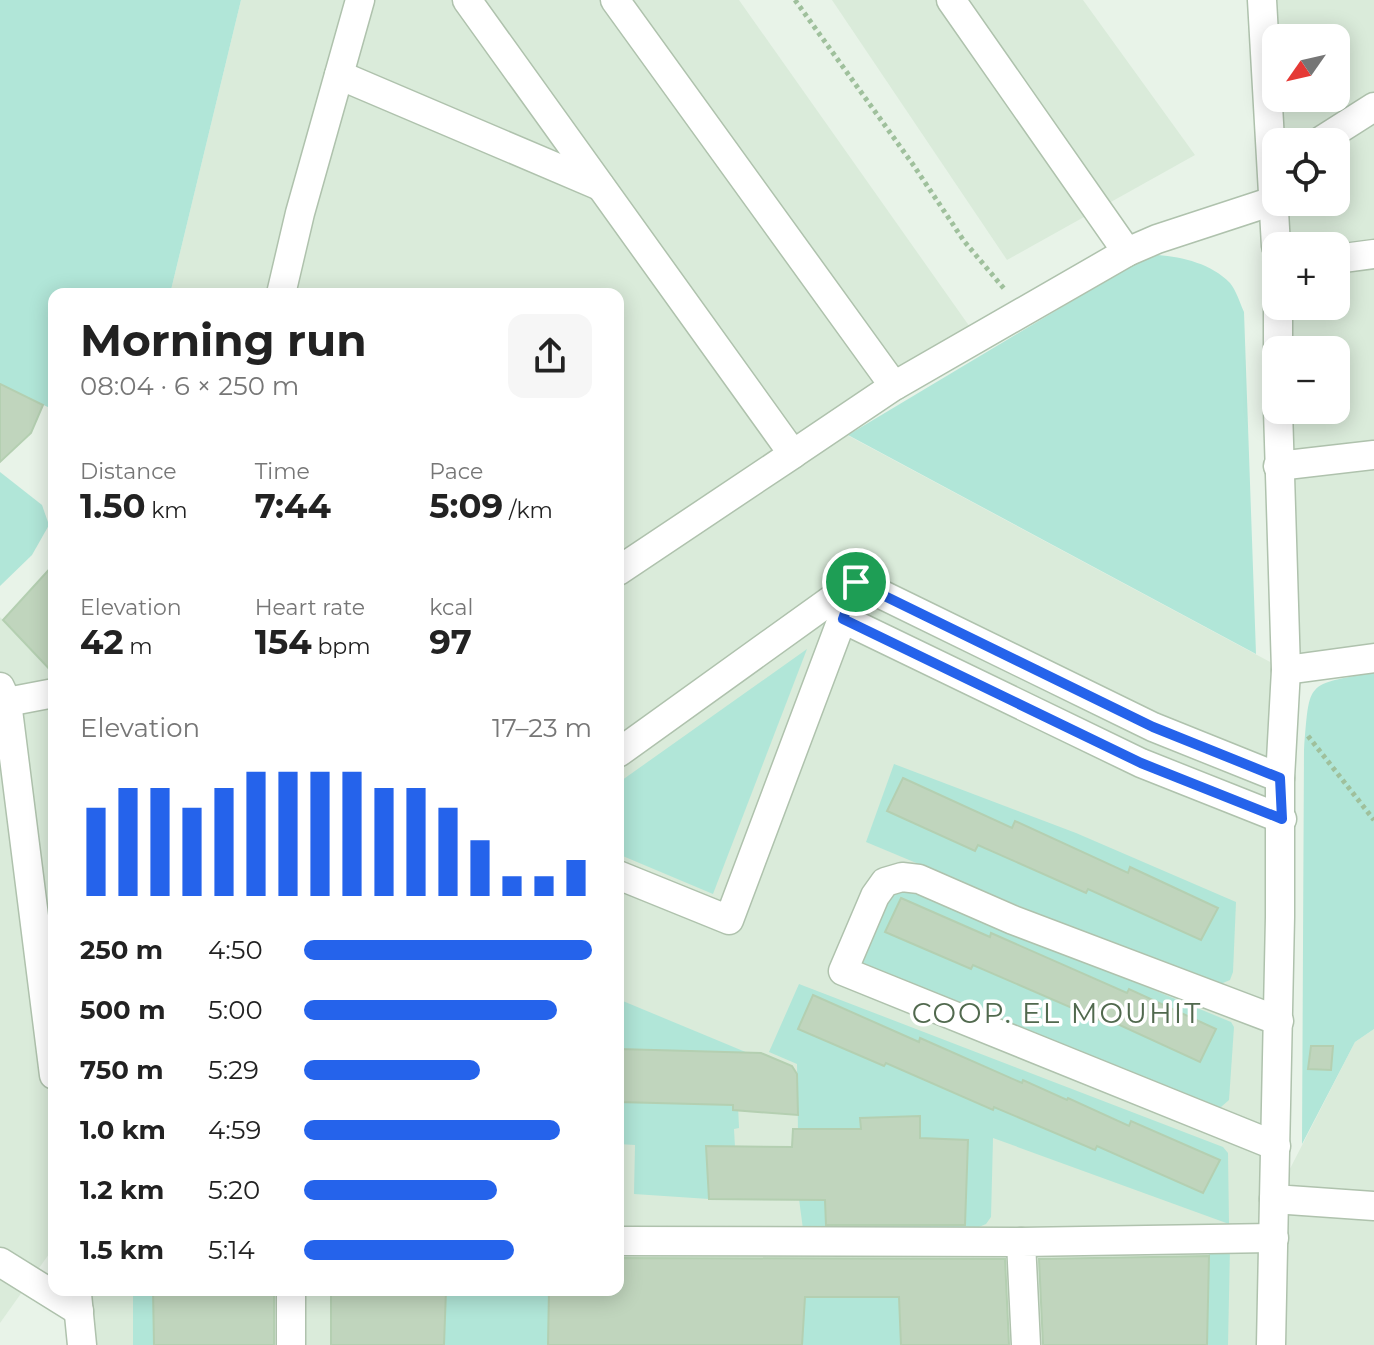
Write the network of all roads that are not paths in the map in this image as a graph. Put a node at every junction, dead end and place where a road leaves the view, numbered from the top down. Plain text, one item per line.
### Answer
1 (360, 0) edge
2 (467, 0) edge
3 (615, 0) edge
4 (951, 0) edge
5 (1262, 0) edge
6 (339, 75) junction
7 (1374, 107) edge
8 (1270, 128) edge
9 (1341, 128) edge
10 (601, 186) junction
11 (1262, 203) edge
12 (1127, 252) junction
13 (1374, 254) edge
14 (1350, 257) edge
15 (282, 288) edge
16 (894, 386) junction
17 (1278, 424) edge
18 (793, 454) junction
19 (1374, 455) edge
20 (1278, 466) junction
21 (624, 567) edge
22 (856, 582) junction
23 (843, 619) junction
24 (1374, 658) edge
25 (1286, 670) junction
26 (48, 693) edge
27 (3, 694) edge
28 (1153, 727) junction
29 (624, 749) edge
30 (1141, 763) junction
31 (1280, 778) junction
32 (1282, 819) junction
33 (624, 877) edge
34 (1279, 1021) junction
35 (48, 1030) edge
36 (1276, 1146) junction
37 (1274, 1199) junction
38 (1374, 1206) edge
39 (1274, 1238) junction
40 (624, 1241) edge
41 (1021, 1242) junction
42 (0, 1262) edge
43 (48, 1285) edge
44 (291, 1296) edge
45 (78, 1300) edge
46 (82, 1345) edge
47 (291, 1345) edge
48 (1026, 1345) edge
49 (1271, 1345) edge

1 - 6 street
2 - 10 street
3 - 16 street
4 - 12 street
5 - 8 street
6 - 10 street
6 - 15 street
7 - 9 street
10 - 18 street
11 - 12 street
12 - 16 street
13 - 14 street
16 - 18 street
17 - 20 street
18 - 21 street
19 - 20 street
20 - 25 street
22 - 23 street
22 - 28 street
22 - 29 street
23 - 30 street
23 - 33 street
24 - 25 street
25 - 31 street
26 - 27 street
27 - 35 street
28 - 30 street
28 - 31 street
30 - 32 street
31 - 32 street
32 - 34 street
34 - 36 street
34 - 36 street
36 - 37 street
37 - 38 street
37 - 39 street
39 - 41 street
39 - 49 street
40 - 41 street
41 - 48 street
42 - 43 street
44 - 47 street
45 - 46 street

